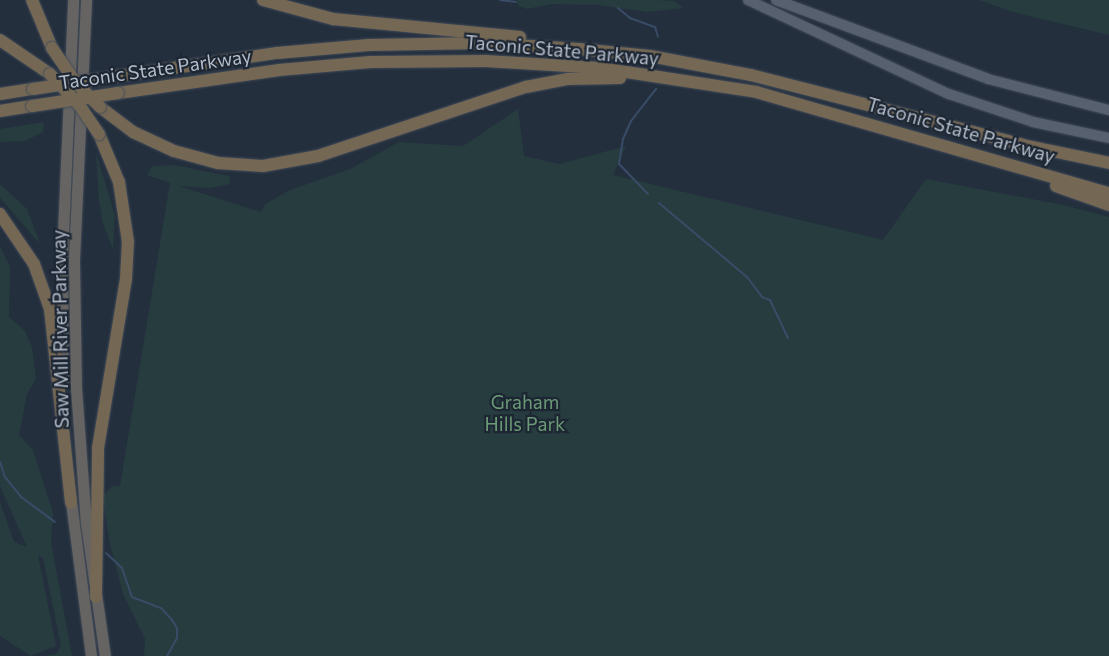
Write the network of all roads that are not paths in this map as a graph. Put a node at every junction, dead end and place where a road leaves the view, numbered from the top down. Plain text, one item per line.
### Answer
1 (32, 0) edge
2 (73, 0) edge
3 (86, 0) edge
4 (262, 0) edge
5 (748, 0) edge
6 (776, 0) edge
7 (0, 40) edge
8 (579, 49) junction
9 (680, 79) junction
10 (0, 94) edge
11 (1109, 110) edge
12 (0, 111) edge
13 (1109, 138) edge
14 (988, 158) junction
15 (1109, 163) edge
16 (1109, 194) edge
17 (1109, 205) edge
18 (0, 214) edge
19 (71, 503) junction
20 (96, 597) junction
21 (91, 656) edge
22 (104, 656) edge

1 - 9 highway, bridge
2 - 19 highway, Saw Mill River Parkway
3 - 20 highway, Saw Mill River Parkway
4 - 8 highway
5 - 13 main road
6 - 11 main road
7 - 20 highway, bridge
8 - 10 highway, Taconic State Parkway, bridge
8 - 15 highway, Taconic State Parkway
9 - 12 highway, Taconic State Parkway, bridge
9 - 14 highway, Taconic State Parkway
14 - 16 highway, Taconic State Parkway
14 - 17 highway
18 - 19 highway
19 - 21 highway, Saw Mill River Parkway
20 - 22 highway, Saw Mill River Parkway

